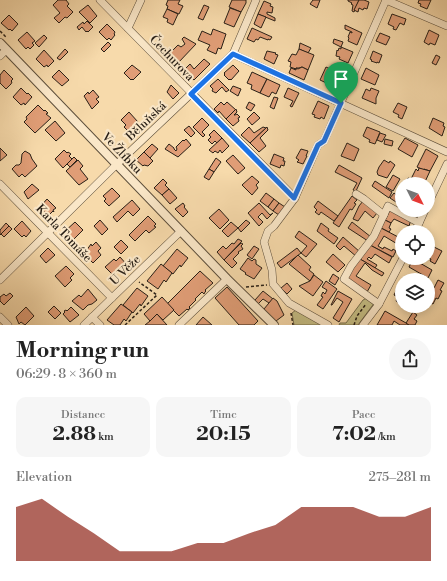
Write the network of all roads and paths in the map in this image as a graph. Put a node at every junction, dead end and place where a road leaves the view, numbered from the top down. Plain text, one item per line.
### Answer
1 (100, 0) edge
2 (140, 0) edge
3 (256, 0) edge
4 (386, 0) edge
5 (447, 26) edge
6 (128, 28) junction
7 (0, 43) edge
8 (3, 53) edge
9 (233, 54) junction
10 (191, 94) junction
11 (341, 103) junction
12 (447, 152) edge
13 (117, 164) junction
14 (447, 165) edge
15 (0, 184) edge
16 (435, 190) edge
17 (356, 194) dead end
18 (294, 198) junction
19 (384, 215) junction
20 (422, 217) edge
21 (419, 223) joint
22 (181, 231) junction
23 (48, 232) junction
24 (398, 265) edge
25 (133, 278) junction
26 (227, 279) junction
27 (0, 280) edge
28 (273, 284) junction
29 (241, 292) junction
30 (112, 298) junction
31 (289, 303) junction
32 (379, 304) junction
33 (0, 317) edge
34 (92, 317) junction
35 (8, 325) edge
36 (84, 325) edge
37 (100, 325) edge
38 (125, 325) edge
39 (179, 325) edge
40 (274, 325) edge
41 (293, 325) edge
42 (328, 325) edge
43 (363, 325) edge

1 - 6 street, Čechurova
2 - 6 street
3 - 9 street, Běluňská
4 - 5 street
4 - 11 street
6 - 10 street, Čechurova
7 - 8 street, Ve Žlíbku
8 - 13 street, Ve Žlíbku
9 - 10 street, Běluňská
9 - 11 street
10 - 13 street, Běluňská
10 - 18 street, Čechurova
11 - 12 street
11 - 18 street
13 - 22 street, Ve Žlíbku
13 - 23 street, Běluňská
14 - 16 street
15 - 23 street, Karla Tomáše
17 - 19 street
18 - 28 street
19 - 21 street
19 - 32 street
20 - 21 street
22 - 25 street, U Věže
22 - 26 street, Ve Žlíbku
23 - 27 street, Běluňská
23 - 30 street, Karla Tomáše
24 - 32 street
25 - 30 street, U Věže
25 - 38 path
26 - 29 street, Ve Žlíbku
26 - 39 street
28 - 29 path
28 - 31 street
29 - 40 street, Ve Žlíbku
30 - 34 street, U Věže
31 - 41 path
31 - 42 street
32 - 43 street
33 - 35 street
34 - 36 street, U Věže
34 - 37 street

